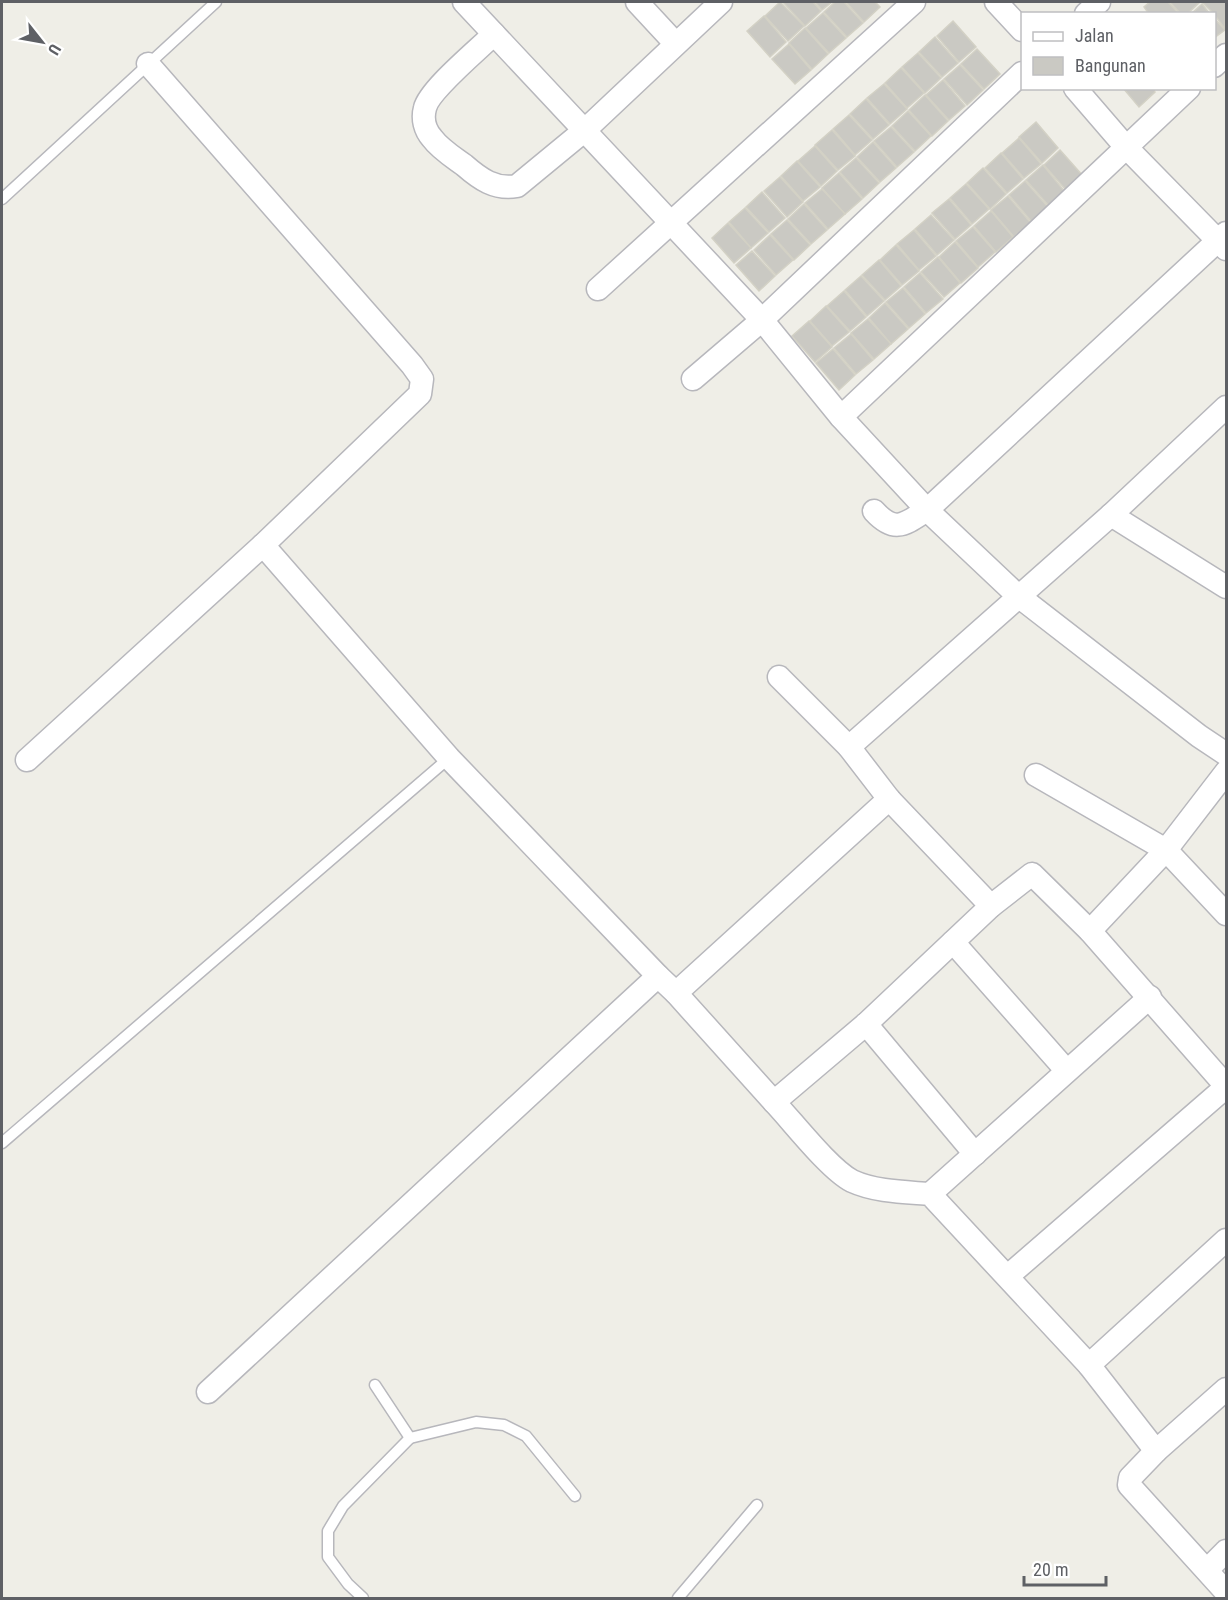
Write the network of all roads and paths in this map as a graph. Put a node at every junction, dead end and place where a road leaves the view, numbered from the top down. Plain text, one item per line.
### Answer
1 (216, 2) edge
2 (464, 2) edge
3 (637, 2) edge
4 (721, 2) edge
5 (914, 2) edge
6 (996, 2) edge
7 (1021, 28) edge
8 (494, 34) junction
9 (675, 44) junction
10 (148, 64) junction
11 (1021, 75) edge
12 (1077, 90) edge
13 (1187, 90) edge
14 (585, 130) junction
15 (1125, 146) junction
16 (2, 199) edge
17 (672, 224) junction
18 (1224, 241) edge
19 (598, 289) dead end
20 (762, 320) junction
21 (693, 379) dead end
22 (1227, 408) edge
23 (841, 417) junction
24 (927, 510) junction
25 (874, 511) dead end
26 (1111, 515) junction
27 (263, 545) junction
28 (1227, 587) edge
29 (1017, 595) junction
30 (779, 677) dead end
31 (849, 747) junction
32 (1227, 754) edge
33 (449, 758) junction
34 (27, 760) dead end
35 (1227, 772) edge
36 (1036, 775) dead end
37 (889, 799) junction
38 (1166, 850) junction
39 (992, 906) junction
40 (1227, 914) edge
41 (1090, 931) junction
42 (953, 942) junction
43 (657, 976) junction
44 (676, 993) junction
45 (1150, 997) junction
46 (866, 1024) junction
47 (1066, 1070) junction
48 (1227, 1087) edge
49 (774, 1102) junction
50 (2, 1143) edge
51 (975, 1154) junction
52 (930, 1194) junction
53 (1227, 1240) edge
54 (1008, 1276) junction
55 (1089, 1365) junction
56 (375, 1385) dead end
57 (1227, 1389) edge
58 (208, 1392) dead end
59 (410, 1438) junction
60 (1156, 1451) junction
61 (575, 1496) dead end
62 (757, 1504) dead end
63 (1227, 1551) edge
64 (1207, 1570) junction
65 (1227, 1592) edge
66 (363, 1599) edge
67 (678, 1599) edge

1 - 10 lane
2 - 8 street
3 - 9 street
4 - 9 street
5 - 17 street
6 - 7 street
8 - 14 street
8 - 14 street
9 - 14 street
10 - 16 lane
10 - 27 street
11 - 20 street
12 - 15 street
13 - 15 street
14 - 17 street
15 - 18 street
15 - 23 street
17 - 19 street
17 - 20 street
18 - 24 street
20 - 21 street
20 - 23 street
22 - 26 street
23 - 24 street
24 - 25 street
24 - 29 street
26 - 28 street
26 - 29 street
27 - 33 street
27 - 34 street
29 - 31 street
29 - 32 street
30 - 31 street
31 - 37 street
33 - 43 street
33 - 50 lane
35 - 38 street
36 - 38 street
37 - 39 street
37 - 44 street
38 - 40 street
38 - 41 street
39 - 41 street
39 - 42 street
41 - 45 street
42 - 46 street
42 - 47 street
43 - 44 street
43 - 58 street
44 - 49 street
45 - 47 street
45 - 48 street
46 - 49 street
46 - 51 street
47 - 51 street
48 - 54 street
49 - 52 street
51 - 52 street
52 - 54 street
53 - 55 street
54 - 55 street
55 - 60 street
56 - 59 lane
57 - 60 street
59 - 61 lane
59 - 66 lane
60 - 64 street
62 - 67 lane
63 - 64 street
64 - 65 street

